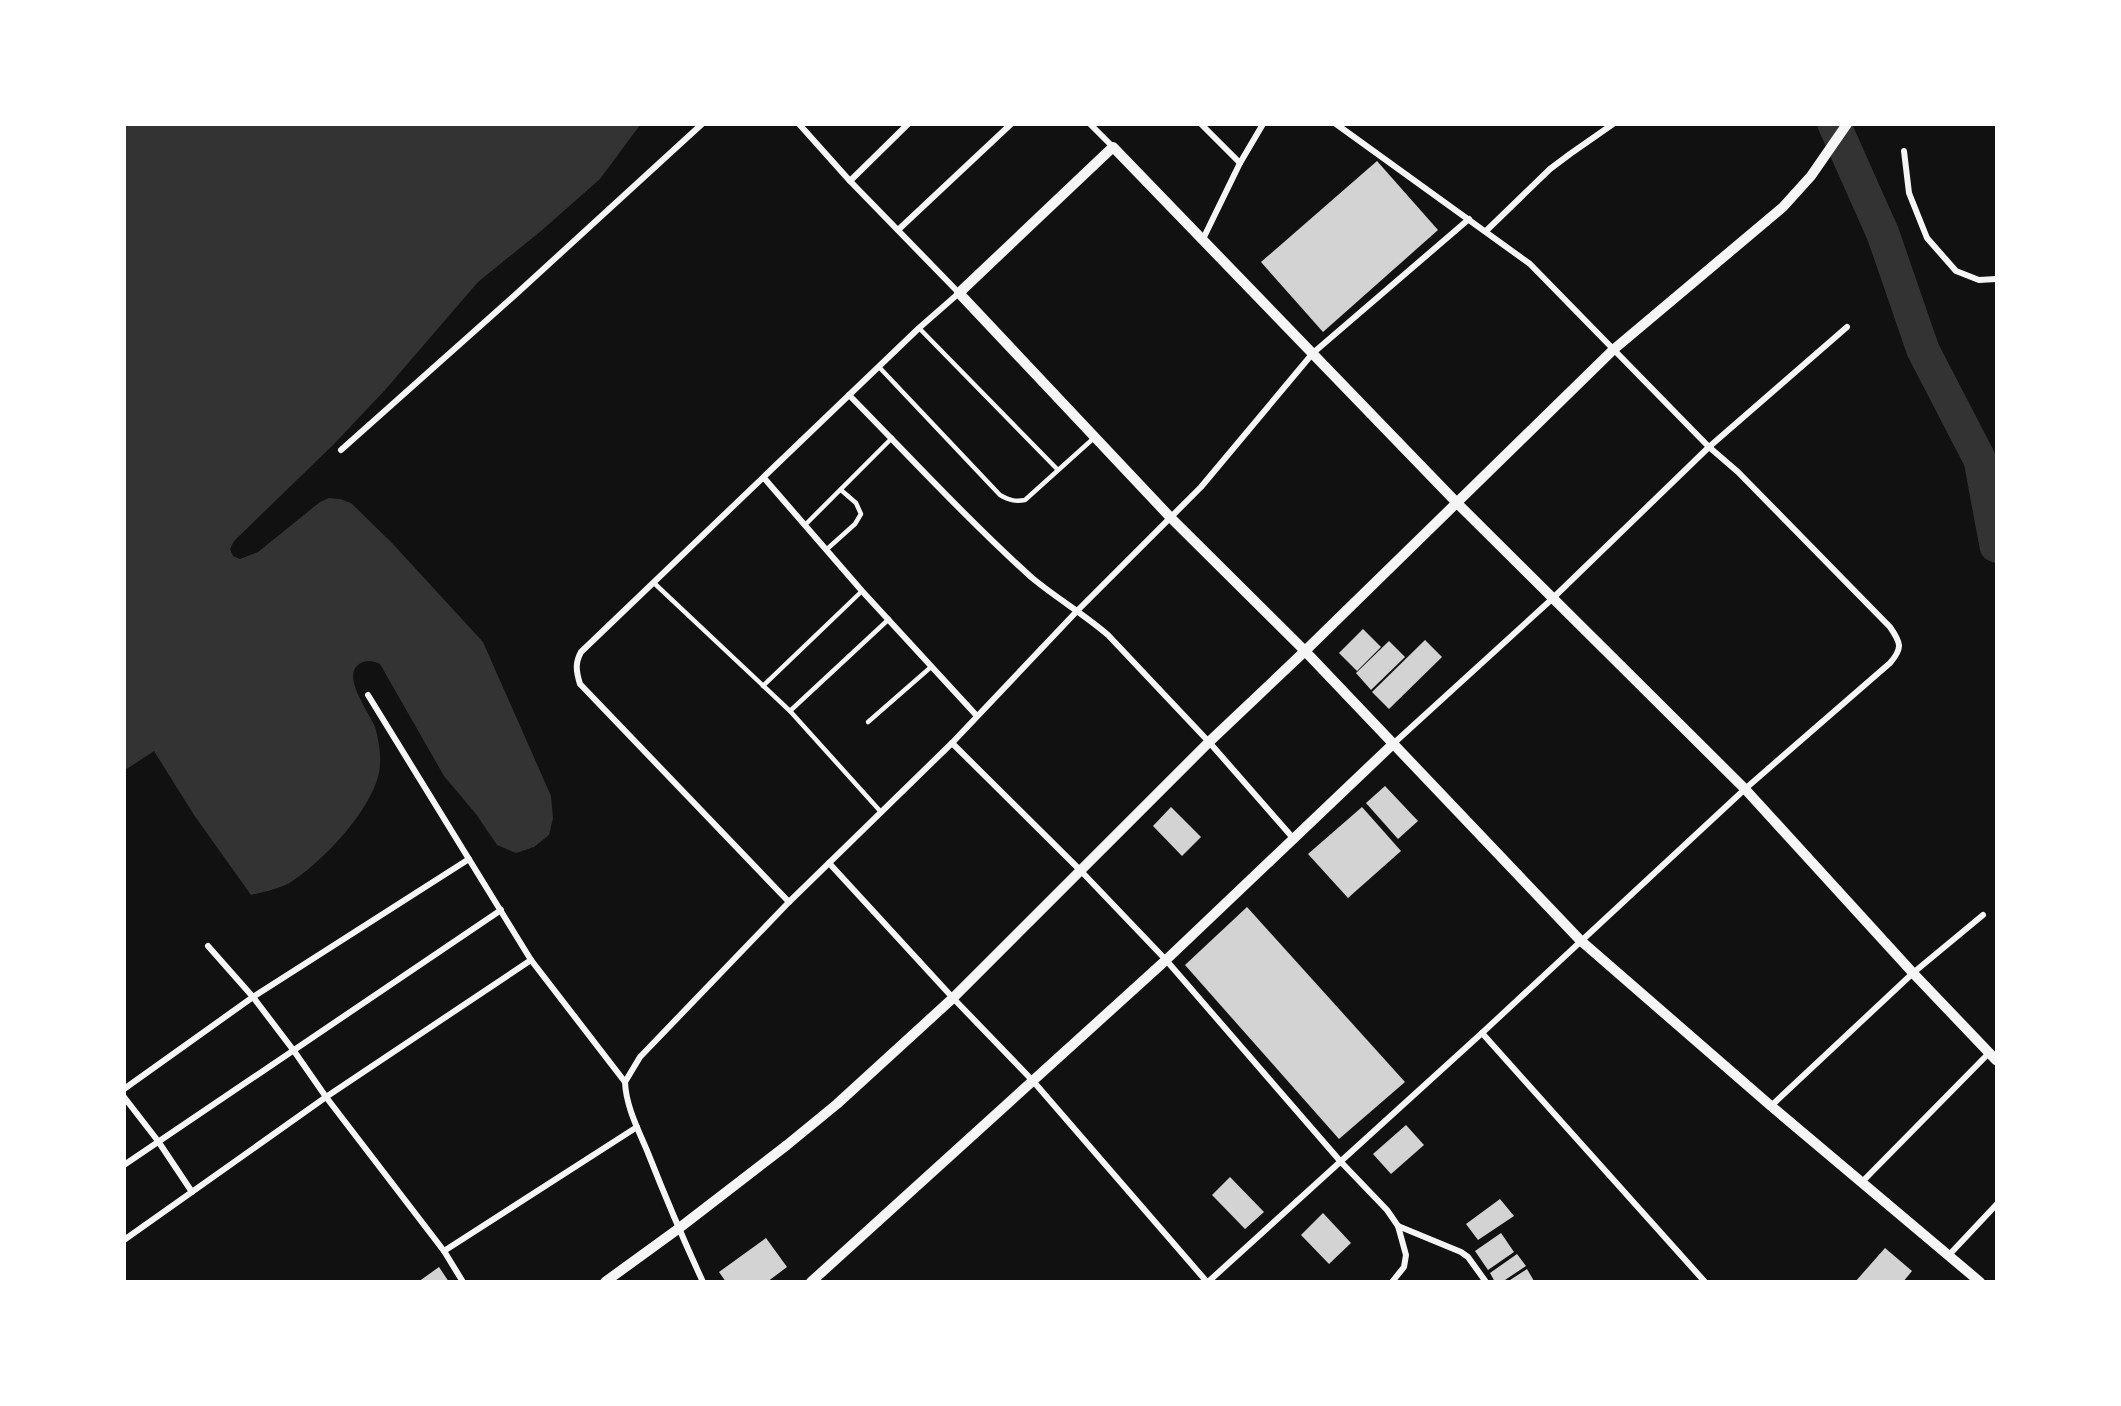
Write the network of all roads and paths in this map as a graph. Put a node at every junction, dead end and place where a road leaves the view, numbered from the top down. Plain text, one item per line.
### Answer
1 (702, 124) edge
2 (908, 124) edge
3 (1011, 124) edge
4 (1090, 124) edge
5 (1201, 124) edge
6 (1263, 124) edge
7 (1336, 124) edge
8 (1614, 124) edge
9 (1846, 124) edge
10 (800, 125) edge
11 (1113, 147) junction
12 (1904, 151) dead end
13 (1240, 163) junction
14 (850, 181) junction
15 (1469, 219) junction
16 (898, 230) junction
17 (1486, 231) junction
18 (1203, 239) junction
19 (1996, 279) edge
20 (959, 293) junction
21 (1847, 327) dead end
22 (919, 328) junction
23 (1612, 350) junction
24 (1313, 353) junction
25 (879, 367) junction
26 (849, 395) junction
27 (1095, 436) junction
28 (892, 438) junction
29 (1708, 447) junction
30 (341, 450) dead end
31 (1058, 470) junction
32 (764, 478) junction
33 (840, 490) junction
34 (1457, 503) junction
35 (1172, 518) junction
36 (805, 525) junction
37 (826, 550) junction
38 (654, 583) junction
39 (862, 591) junction
40 (1552, 599) junction
41 (1078, 610) junction
42 (889, 619) junction
43 (1305, 651) junction
44 (931, 667) junction
45 (763, 686) junction
46 (368, 695) dead end
47 (789, 711) junction
48 (977, 716) junction
49 (868, 722) dead end
50 (1209, 742) junction
51 (951, 743) junction
52 (1393, 744) junction
53 (1744, 789) junction
54 (881, 812) junction
55 (1293, 838) junction
56 (469, 859) junction
57 (829, 863) junction
58 (1080, 870) junction
59 (789, 902) junction
60 (501, 910) junction
61 (1983, 915) dead end
62 (1580, 940) junction
63 (208, 946) dead end
64 (531, 960) junction
65 (1166, 960) junction
66 (1913, 973) junction
67 (253, 997) junction
68 (953, 998) junction
69 (1482, 1033) junction
70 (294, 1051) junction
71 (1993, 1056) edge
72 (1033, 1081) junction
73 (625, 1082) junction
74 (124, 1089) edge
75 (124, 1097) edge
76 (326, 1097) junction
77 (1771, 1106) junction
78 (637, 1127) junction
79 (158, 1141) junction
80 (1341, 1162) junction
81 (124, 1165) edge
82 (1862, 1182) junction
83 (192, 1192) junction
84 (1996, 1205) edge
85 (1398, 1226) junction
86 (678, 1229) junction
87 (124, 1240) edge
88 (444, 1251) junction
89 (1949, 1255) junction
90 (463, 1281) edge
91 (605, 1281) edge
92 (703, 1281) edge
93 (811, 1281) edge
94 (1208, 1281) edge
95 (1392, 1281) edge
96 (1486, 1281) edge
97 (1705, 1281) edge
98 (1980, 1281) edge

1 - 30 street
2 - 14 street
3 - 16 street
4 - 11 street
5 - 13 street
6 - 13 street
7 - 15 street
8 - 17 street
9 - 23 street
10 - 14 street
11 - 18 street
11 - 20 street
12 - 19 street
13 - 18 street
14 - 16 street
15 - 17 street
15 - 24 street
16 - 20 street
17 - 23 street
18 - 24 street
20 - 22 street
20 - 27 street
21 - 29 street
22 - 25 street
22 - 31 lane
23 - 29 street
23 - 34 street
24 - 34 street
24 - 35 street
25 - 26 street
25 - 31 lane
26 - 28 street
26 - 32 street
27 - 31 lane
27 - 35 street
28 - 33 lane
28 - 41 street
29 - 40 street
29 - 53 street
32 - 36 street
32 - 38 street
33 - 36 lane
33 - 37 lane
34 - 40 street
34 - 43 street
35 - 41 street
35 - 43 street
36 - 37 street
37 - 39 street
38 - 45 lane
38 - 59 street
39 - 42 street
39 - 45 lane
40 - 52 street
40 - 53 street
41 - 48 street
41 - 50 street
42 - 44 street
42 - 47 lane
43 - 50 street
43 - 52 street
44 - 48 street
44 - 49 lane
45 - 47 lane
46 - 56 street
47 - 54 lane
48 - 51 street
50 - 55 street
50 - 58 street
51 - 54 street
51 - 58 street
52 - 55 street
52 - 62 street
53 - 62 street
53 - 66 street
54 - 57 street
55 - 65 street
56 - 60 street
56 - 67 street
57 - 59 street
57 - 68 street
58 - 65 street
58 - 68 street
59 - 73 street
60 - 64 street
60 - 70 street
61 - 66 street
62 - 69 street
62 - 77 street
63 - 67 street
64 - 73 street
64 - 76 street
65 - 72 street
65 - 80 street
66 - 71 street
66 - 77 street
67 - 70 street
67 - 74 street
68 - 72 street
68 - 86 street
69 - 80 street
69 - 97 street
70 - 76 street
70 - 79 street
71 - 82 street
72 - 93 street
72 - 94 street
73 - 78 street
75 - 79 street
76 - 83 street
76 - 88 street
77 - 82 street
78 - 86 street
78 - 88 street
79 - 81 street
79 - 83 street
80 - 85 street
80 - 94 street
82 - 89 street
83 - 87 street
84 - 89 street
85 - 95 street
85 - 96 street
86 - 91 street
86 - 92 street
88 - 90 street
89 - 98 street

